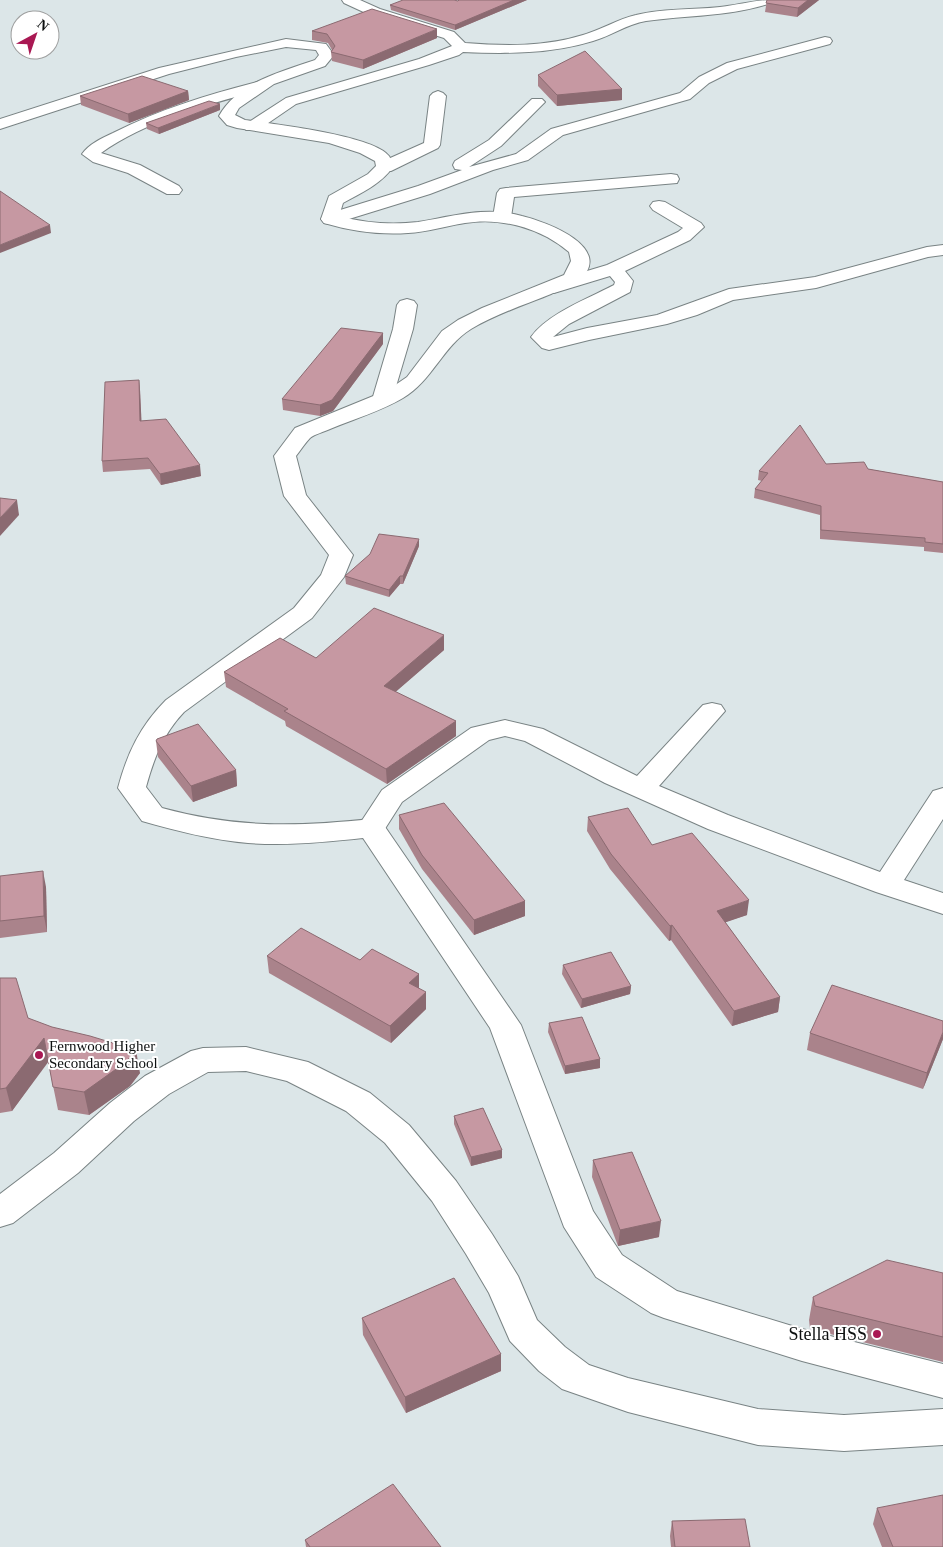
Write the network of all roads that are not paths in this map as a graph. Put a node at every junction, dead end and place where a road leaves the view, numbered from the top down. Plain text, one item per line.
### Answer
1 (349, 0) edge
2 (766, 0) edge
3 (825, 41) dead end
4 (460, 47) junction
5 (261, 86) junction
6 (438, 96) dead end
7 (537, 102) dead end
8 (0, 124) edge
9 (252, 126) junction
10 (384, 167) junction
11 (671, 179) dead end
12 (173, 190) dead end
13 (424, 190) junction
14 (659, 206) dead end
15 (502, 216) junction
16 (330, 219) junction
17 (943, 250) edge
18 (614, 268) junction
19 (554, 287) junction
20 (407, 305) dead end
21 (382, 400) junction
22 (712, 711) dead end
23 (642, 788) junction
24 (943, 797) edge
25 (371, 828) junction
26 (886, 885) junction
27 (943, 904) edge
28 (0, 1213) edge
29 (943, 1381) edge
30 (943, 1427) edge

1 - 4 street
2 - 4 street
3 - 13 street
4 - 9 street
5 - 8 street
5 - 9 street
5 - 12 street
6 - 10 street
7 - 13 street
9 - 10 street
10 - 16 street
11 - 15 street
13 - 16 street
14 - 18 street
15 - 16 street
15 - 19 street
17 - 18 street
18 - 19 street
19 - 21 street
20 - 21 street
21 - 25 street
22 - 23 street
23 - 25 street
23 - 26 street
24 - 26 street
25 - 29 street
26 - 27 street
28 - 30 street

